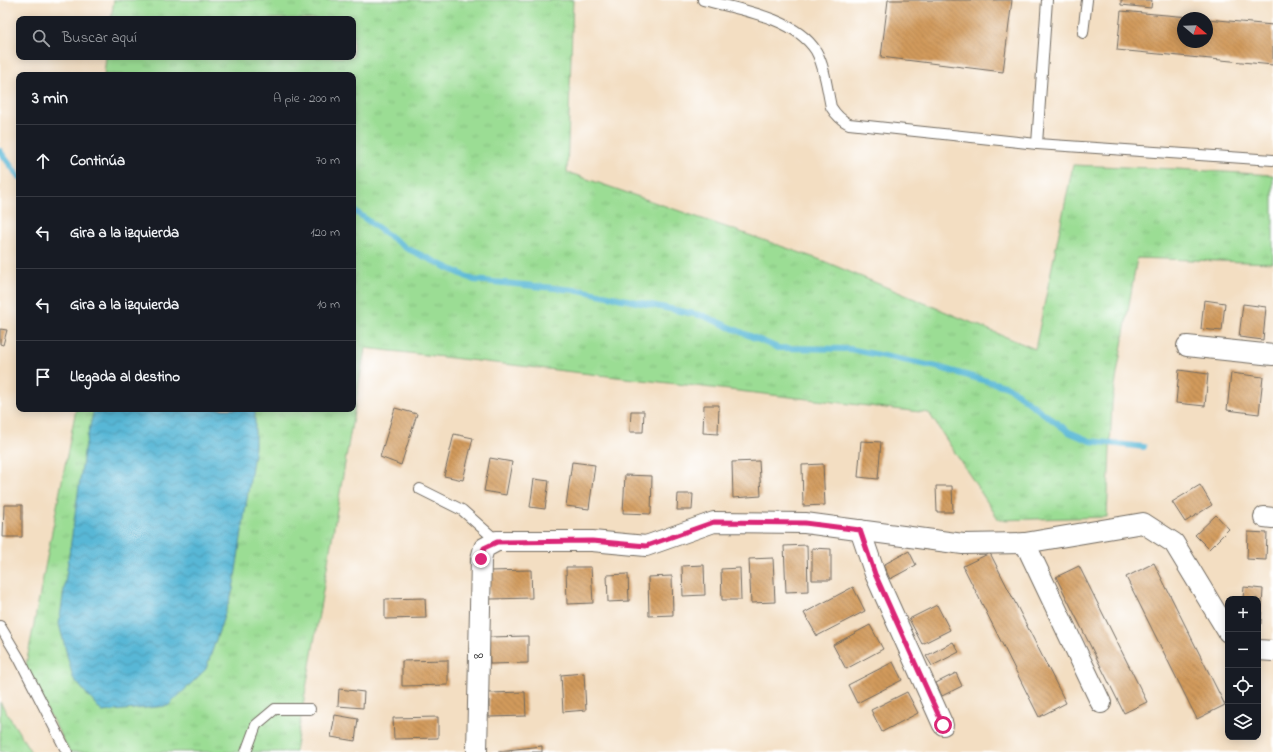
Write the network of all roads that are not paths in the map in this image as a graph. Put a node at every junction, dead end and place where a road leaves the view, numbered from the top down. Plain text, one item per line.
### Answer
1 (703, 0) edge
2 (1047, 0) edge
3 (1087, 0) edge
4 (1083, 33) dead end
5 (1037, 144) junction
6 (1273, 160) edge
7 (1187, 346) dead end
8 (1273, 355) edge
9 (420, 489) dead end
10 (860, 530) junction
11 (497, 542) junction
12 (1025, 543) junction
13 (0, 626) edge
14 (1225, 627) edge
15 (1261, 650) edge
16 (1273, 651) edge
17 (1101, 703) dead end
18 (310, 709) dead end
19 (943, 725) dead end
20 (67, 752) edge
21 (246, 752) edge
22 (477, 752) edge

1 - 5 lane
2 - 5 lane
3 - 4 lane
5 - 6 lane
7 - 8 street
9 - 11 lane
10 - 11 street
10 - 12 street
10 - 19 street
11 - 22 street, 8
12 - 14 street
12 - 17 street
13 - 20 lane
15 - 16 street
18 - 21 lane

